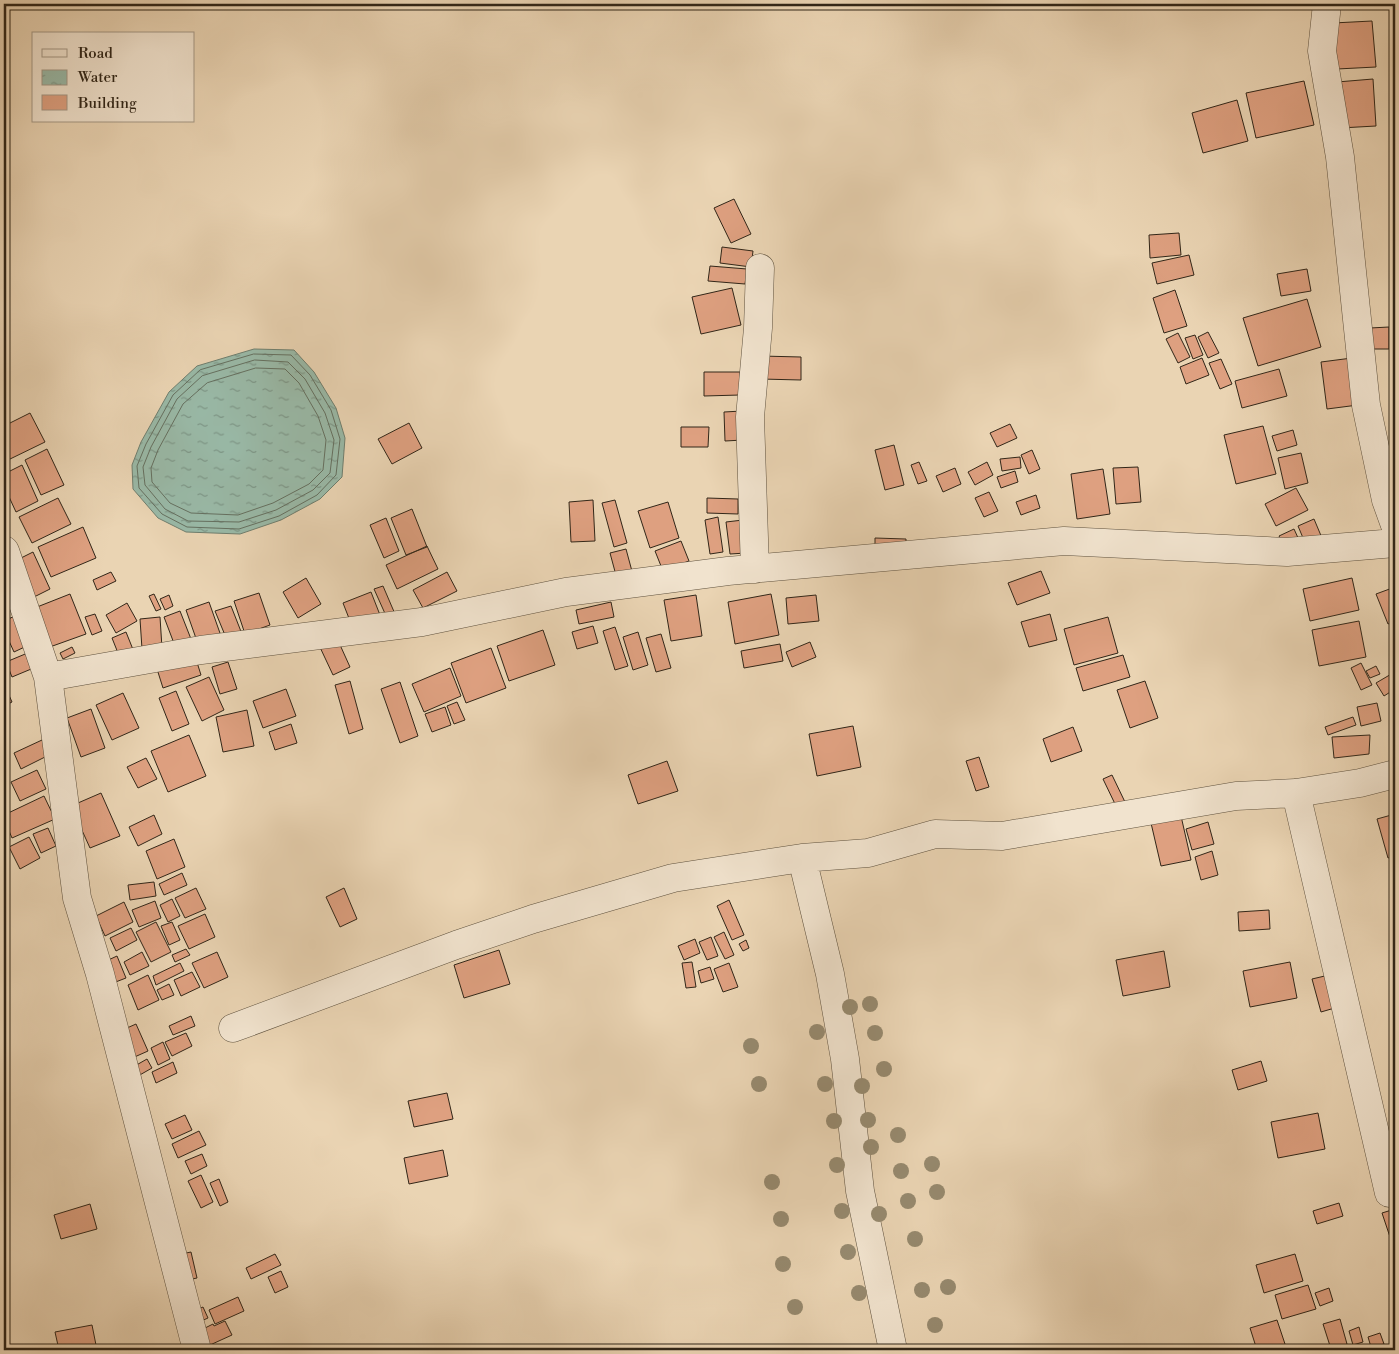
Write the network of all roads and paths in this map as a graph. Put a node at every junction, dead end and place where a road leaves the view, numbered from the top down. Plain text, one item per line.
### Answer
1 (1327, 4) edge
2 (760, 268) dead end
3 (1395, 525) edge
4 (1395, 543) edge
5 (4, 550) edge
6 (755, 569) junction
7 (48, 677) junction
8 (1395, 774) edge
9 (1296, 793) junction
10 (802, 858) junction
11 (233, 1028) dead end
12 (1395, 1193) edge
13 (197, 1350) edge
14 (893, 1350) edge

1 - 3 street
2 - 6 street
4 - 6 street
5 - 7 street
6 - 7 street
7 - 13 street
8 - 9 street
9 - 10 street
9 - 12 street
10 - 11 street
10 - 14 street

